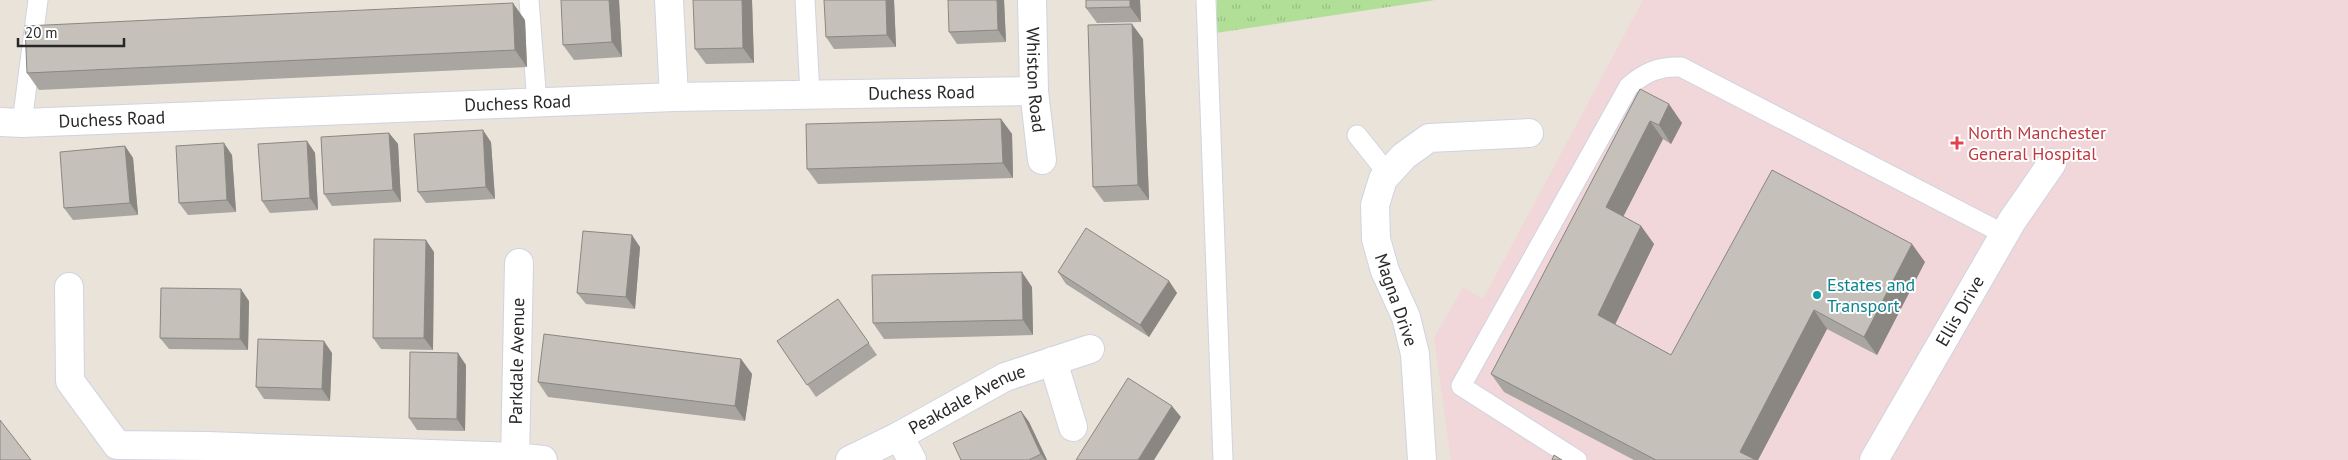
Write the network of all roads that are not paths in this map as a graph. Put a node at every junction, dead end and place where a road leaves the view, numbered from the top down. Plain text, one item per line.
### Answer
1 (38, 0) edge
2 (529, 0) edge
3 (669, 0) edge
4 (805, 0) edge
5 (1032, 0) edge
6 (1206, 0) edge
7 (1034, 90) junction
8 (810, 94) junction
9 (674, 97) junction
10 (537, 103) junction
11 (11, 122) edge
12 (1529, 133) dead end
13 (1357, 136) dead end
14 (1042, 160) dead end
15 (2052, 163) dead end
16 (1388, 174) junction
17 (2004, 234) junction
18 (519, 263) dead end
19 (69, 287) dead end
20 (1090, 349) dead end
21 (1052, 361) junction
22 (1073, 427) dead end
23 (899, 436) junction
24 (515, 458) edge
25 (543, 460) edge
26 (850, 460) edge
27 (912, 460) edge
28 (1223, 460) edge
29 (1422, 460) edge
30 (1577, 460) edge
31 (1874, 460) edge

1 - 11 lane
2 - 10 lane
3 - 9 street
4 - 8 lane
5 - 7 street, Whiston Road
6 - 28 lane
7 - 8 street, Duchess Road
7 - 14 street, Whiston Road
8 - 9 street, Duchess Road
9 - 10 street, Duchess Road
10 - 11 street, Duchess Road
12 - 16 street, Magna Drive
13 - 16 lane
15 - 17 street, Ellis Drive
16 - 29 street, Magna Drive
17 - 30 lane
17 - 31 street, Ellis Drive
18 - 24 street, Parkdale Avenue
19 - 24 street
20 - 21 street, Peakdale Avenue
21 - 22 street
21 - 23 street, Peakdale Avenue
23 - 26 street, Peakdale Avenue
23 - 27 street
24 - 25 street

